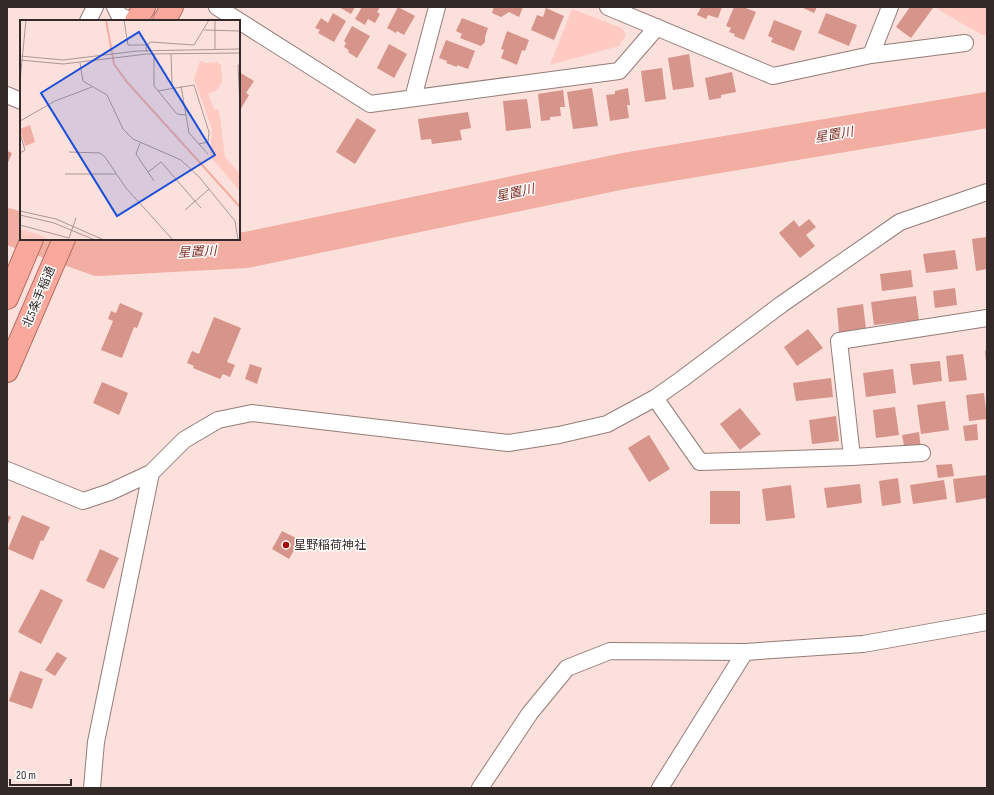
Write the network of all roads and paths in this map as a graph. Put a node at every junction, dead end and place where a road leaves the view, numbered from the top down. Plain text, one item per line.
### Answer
1 (95, 7) edge
2 (115, 7) edge
3 (144, 7) edge
4 (172, 7) edge
5 (218, 7) edge
6 (437, 7) edge
7 (608, 7) edge
8 (890, 7) edge
9 (88, 20) edge
10 (129, 20) edge
11 (137, 20) edge
12 (165, 20) edge
13 (238, 20) edge
14 (240, 21) edge
15 (657, 27) junction
16 (965, 43) dead end
17 (871, 55) junction
18 (7, 95) edge
19 (413, 98) junction
20 (20, 101) edge
21 (987, 192) edge
22 (32, 240) edge
23 (64, 240) edge
24 (7, 298) edge
25 (987, 318) edge
26 (11, 363) edge
27 (655, 398) junction
28 (922, 453) dead end
29 (852, 457) junction
30 (7, 470) edge
31 (151, 473) junction
32 (987, 622) edge
33 (745, 652) junction
34 (92, 788) edge
35 (480, 788) edge
36 (660, 788) edge

1 - 9 street
2 - 10 street
3 - 11 highway
4 - 12 highway
5 - 13 street
6 - 19 street
7 - 15 street
8 - 17 street
14 - 19 street
15 - 17 street
15 - 19 street
16 - 17 street
18 - 20 street
21 - 27 street
22 - 24 highway
23 - 26 highway, 北5条手稲通
25 - 29 street
27 - 29 street
27 - 31 street
28 - 29 street
30 - 31 street
31 - 34 street
32 - 33 street
33 - 35 street
33 - 36 street

